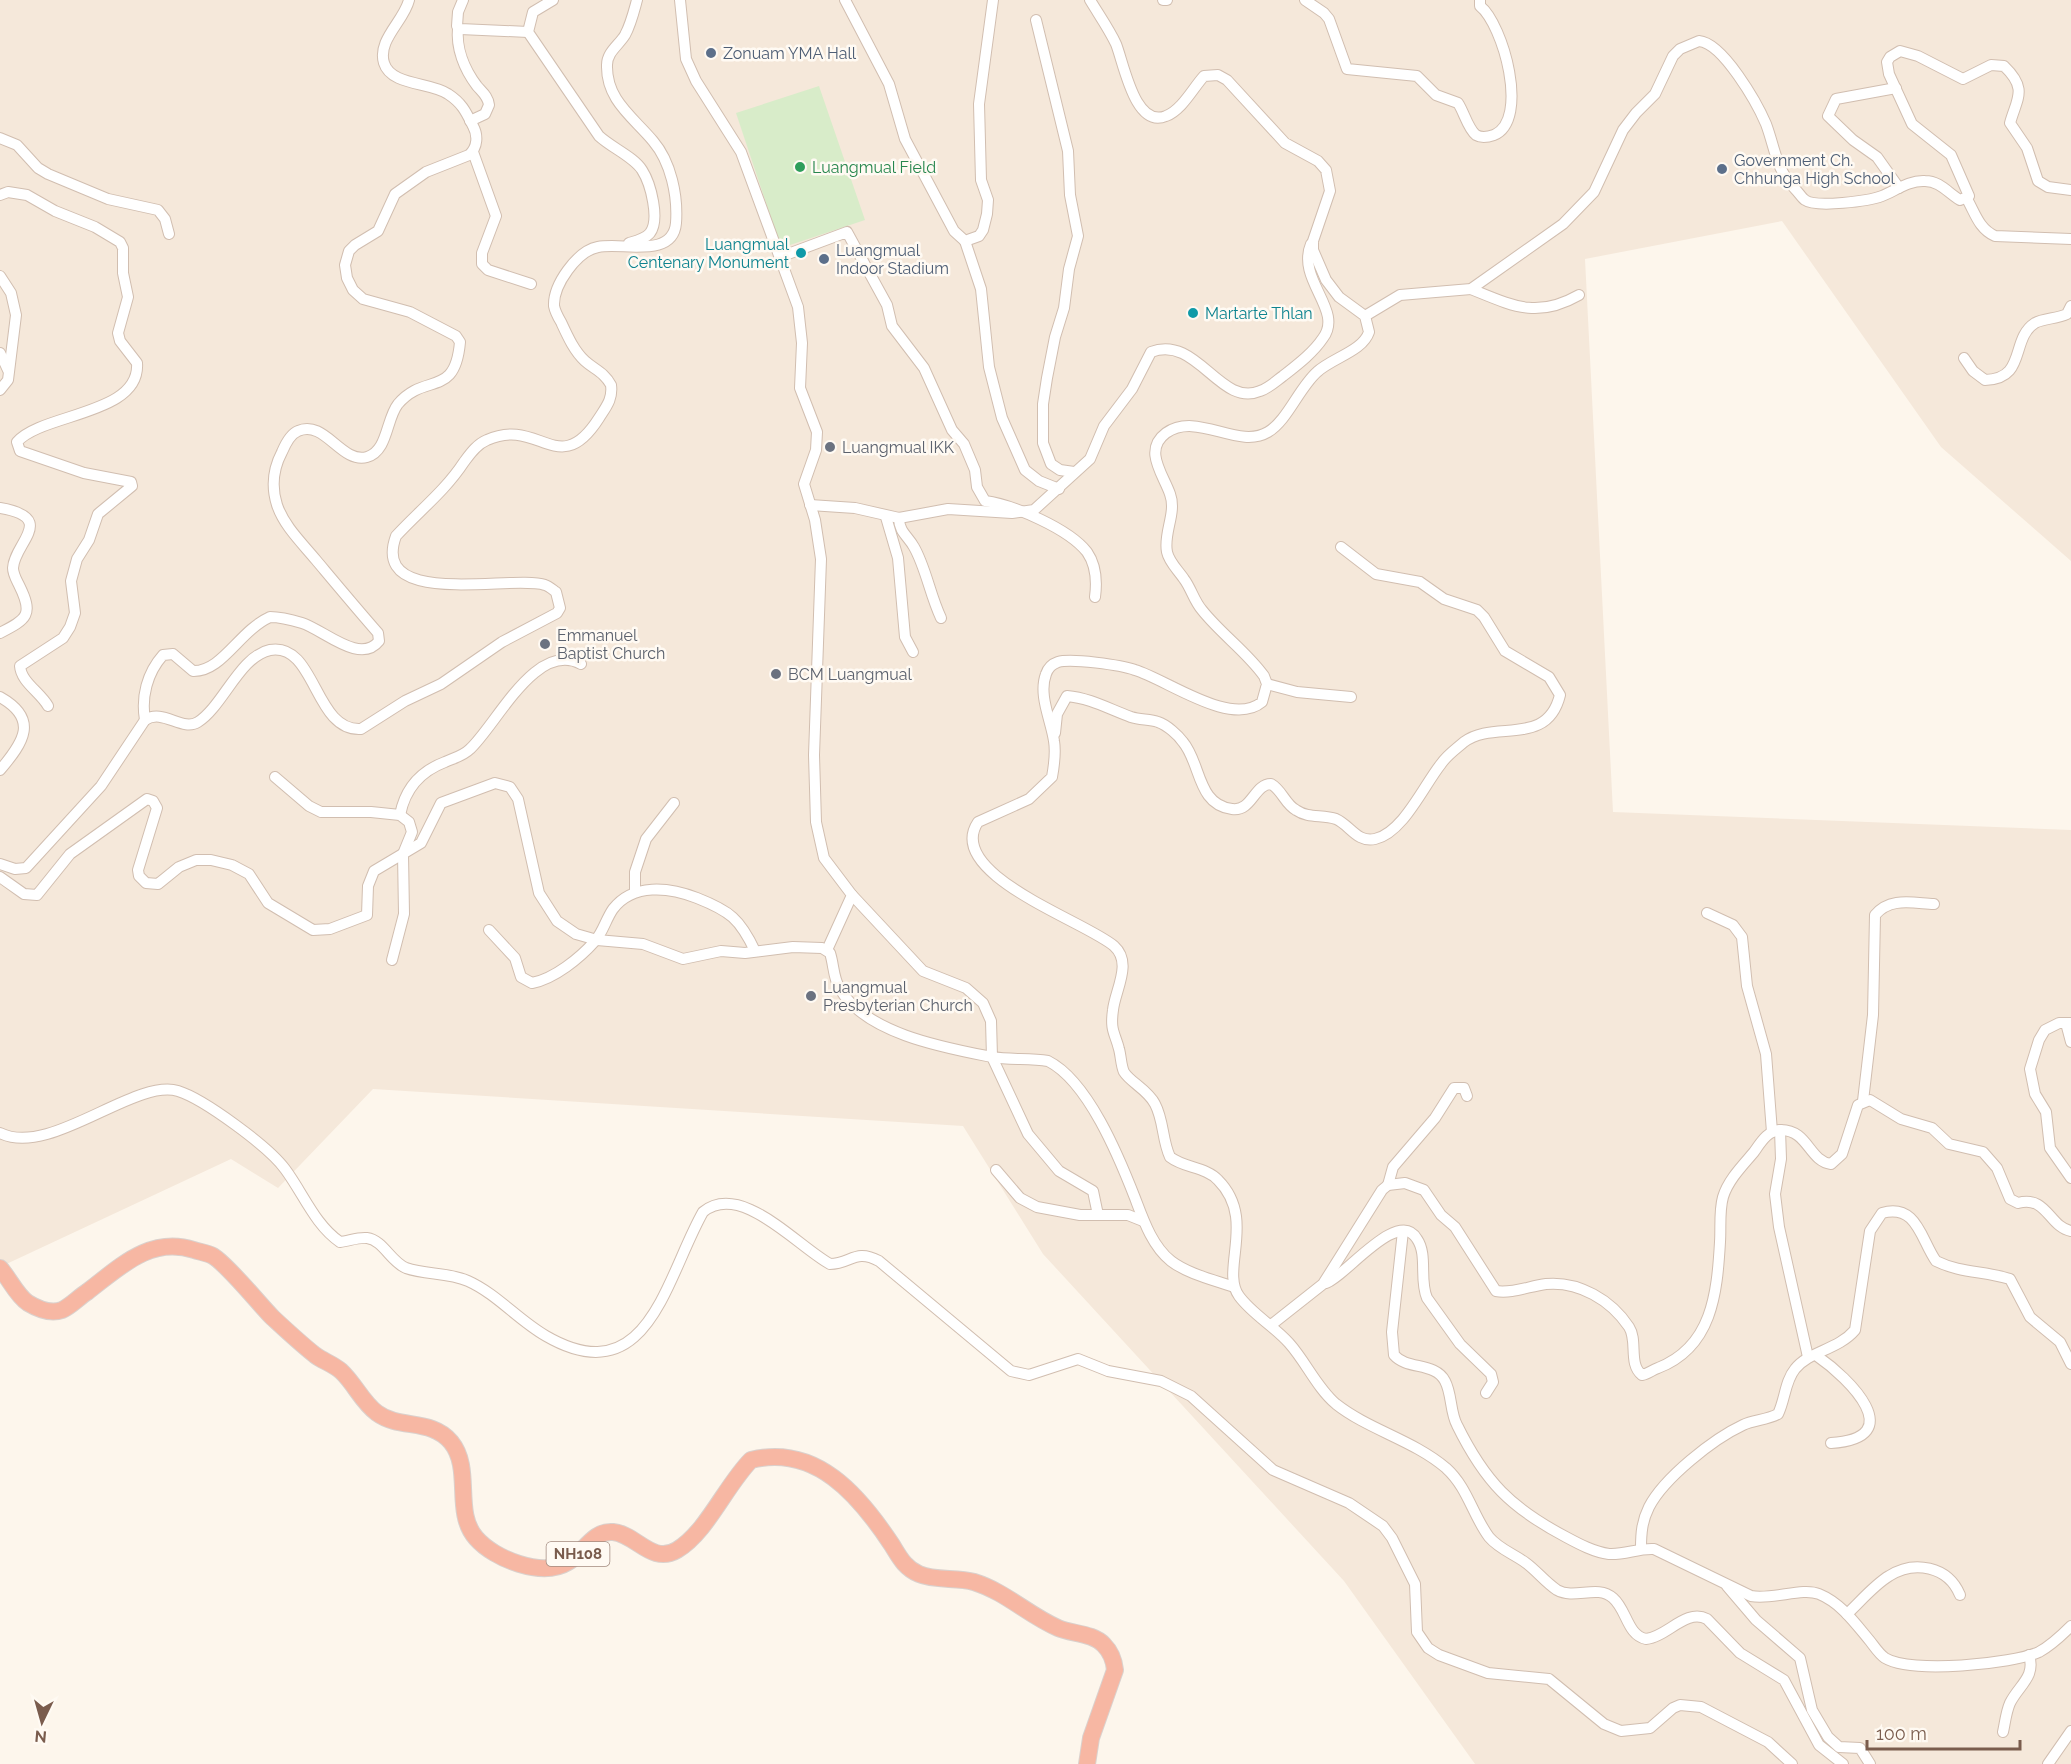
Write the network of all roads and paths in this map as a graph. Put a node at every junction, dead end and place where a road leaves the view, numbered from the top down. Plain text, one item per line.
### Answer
1 (409, 0) edge
2 (463, 0) edge
3 (553, 0) edge
4 (637, 0) edge
5 (680, 0) edge
6 (845, 0) edge
7 (993, 0) edge
8 (1090, 0) edge
9 (1305, 0) edge
10 (1480, 0) edge
11 (1036, 20) dead end
12 (458, 28) junction
13 (528, 32) junction
14 (1896, 88) junction
15 (471, 121) junction
16 (0, 138) edge
17 (473, 152) junction
18 (1899, 189) junction
19 (2071, 190) edge
20 (0, 195) edge
21 (1967, 199) junction
22 (169, 234) dead end
23 (2071, 239) edge
24 (965, 241) junction
25 (1313, 241) junction
26 (623, 245) junction
27 (780, 257) junction
28 (0, 276) edge
29 (531, 284) dead end
30 (1471, 289) junction
31 (1579, 295) dead end
32 (2071, 306) edge
33 (1365, 316) junction
34 (0, 353) edge
35 (1964, 358) dead end
36 (9, 370) junction
37 (0, 390) edge
38 (1074, 472) junction
39 (1059, 489) junction
40 (810, 505) junction
41 (0, 508) edge
42 (1023, 513) junction
43 (886, 517) junction
44 (899, 518) junction
45 (1341, 546) dead end
46 (1095, 597) dead end
47 (941, 618) dead end
48 (0, 633) edge
49 (913, 652) dead end
50 (581, 664) dead end
51 (1267, 684) junction
52 (0, 697) edge
53 (1351, 697) dead end
54 (48, 706) dead end
55 (145, 720) junction
56 (1054, 742) junction
57 (0, 770) edge
58 (275, 777) dead end
59 (674, 803) dead end
60 (400, 815) junction
61 (403, 854) junction
62 (0, 864) edge
63 (0, 877) edge
64 (635, 891) junction
65 (852, 895) junction
66 (1934, 904) dead end
67 (1707, 914) dead end
68 (489, 930) dead end
69 (597, 940) junction
70 (827, 950) junction
71 (755, 951) junction
72 (392, 960) dead end
73 (2069, 1023) edge
74 (2071, 1042) edge
75 (992, 1057) junction
76 (1467, 1096) dead end
77 (1863, 1101) junction
78 (1776, 1131) junction
79 (0, 1133) edge
80 (996, 1170) dead end
81 (2071, 1178) edge
82 (1388, 1185) junction
83 (1098, 1215) junction
84 (1143, 1221) junction
85 (1403, 1231) junction
86 (2071, 1231) edge
87 (0, 1268) edge
88 (1323, 1284) junction
89 (1234, 1287) junction
90 (1271, 1325) junction
91 (1813, 1356) junction
92 (2071, 1364) edge
93 (1486, 1393) dead end
94 (1831, 1443) dead end
95 (1641, 1548) junction
96 (1723, 1581) junction
97 (1960, 1595) dead end
98 (1847, 1614) junction
99 (2071, 1626) edge
100 (2029, 1655) junction
101 (2071, 1731) edge
102 (2003, 1732) dead end
103 (1087, 1764) edge
104 (1792, 1764) edge
105 (1843, 1764) edge
106 (1870, 1764) edge
107 (2048, 1764) edge

1 - 15 street
2 - 12 street
3 - 13 street
4 - 26 street
5 - 27 street
6 - 24 street
7 - 24 street
8 - 25 street
9 - 10 street
11 - 38 street
12 - 13 street
12 - 15 street
13 - 26 street
14 - 18 street
14 - 19 street
14 - 21 street
15 - 17 street
16 - 22 street
17 - 29 street
17 - 55 street
18 - 21 street
18 - 30 street
20 - 54 street
21 - 23 street
24 - 39 street
25 - 33 street
25 - 38 street
26 - 55 street
27 - 40 street
27 - 42 street
28 - 36 street
30 - 31 street
30 - 33 street
32 - 35 street
33 - 51 street
34 - 36 street
36 - 37 street
38 - 39 street
39 - 42 street
40 - 43 street
40 - 65 street
41 - 48 street
42 - 44 street
42 - 46 street
43 - 44 street
43 - 49 street
44 - 47 street
45 - 56 street
50 - 60 street
51 - 53 street
51 - 56 street
52 - 57 street
55 - 62 street
56 - 89 street
58 - 60 street
59 - 64 street
60 - 61 street
61 - 63 street
61 - 69 street
61 - 72 street
64 - 69 street
64 - 71 street
65 - 70 street
65 - 75 street
66 - 77 street
67 - 78 street
68 - 69 street
69 - 71 street
70 - 71 street
70 - 75 street
73 - 74 street
73 - 81 street
75 - 83 street
75 - 84 street
76 - 82 street
77 - 78 street
77 - 86 street
78 - 82 street
78 - 91 street
79 - 104 street
80 - 83 street
82 - 88 street
83 - 84 street
84 - 89 street
85 - 88 street
85 - 93 street
85 - 95 street
87 - 103 highway, NH108
88 - 90 street
89 - 90 street
90 - 105 street
91 - 92 street
91 - 94 street
91 - 95 street
95 - 96 street
96 - 98 street
96 - 106 street
97 - 98 street
98 - 100 street
99 - 100 street
100 - 102 street
101 - 107 street

